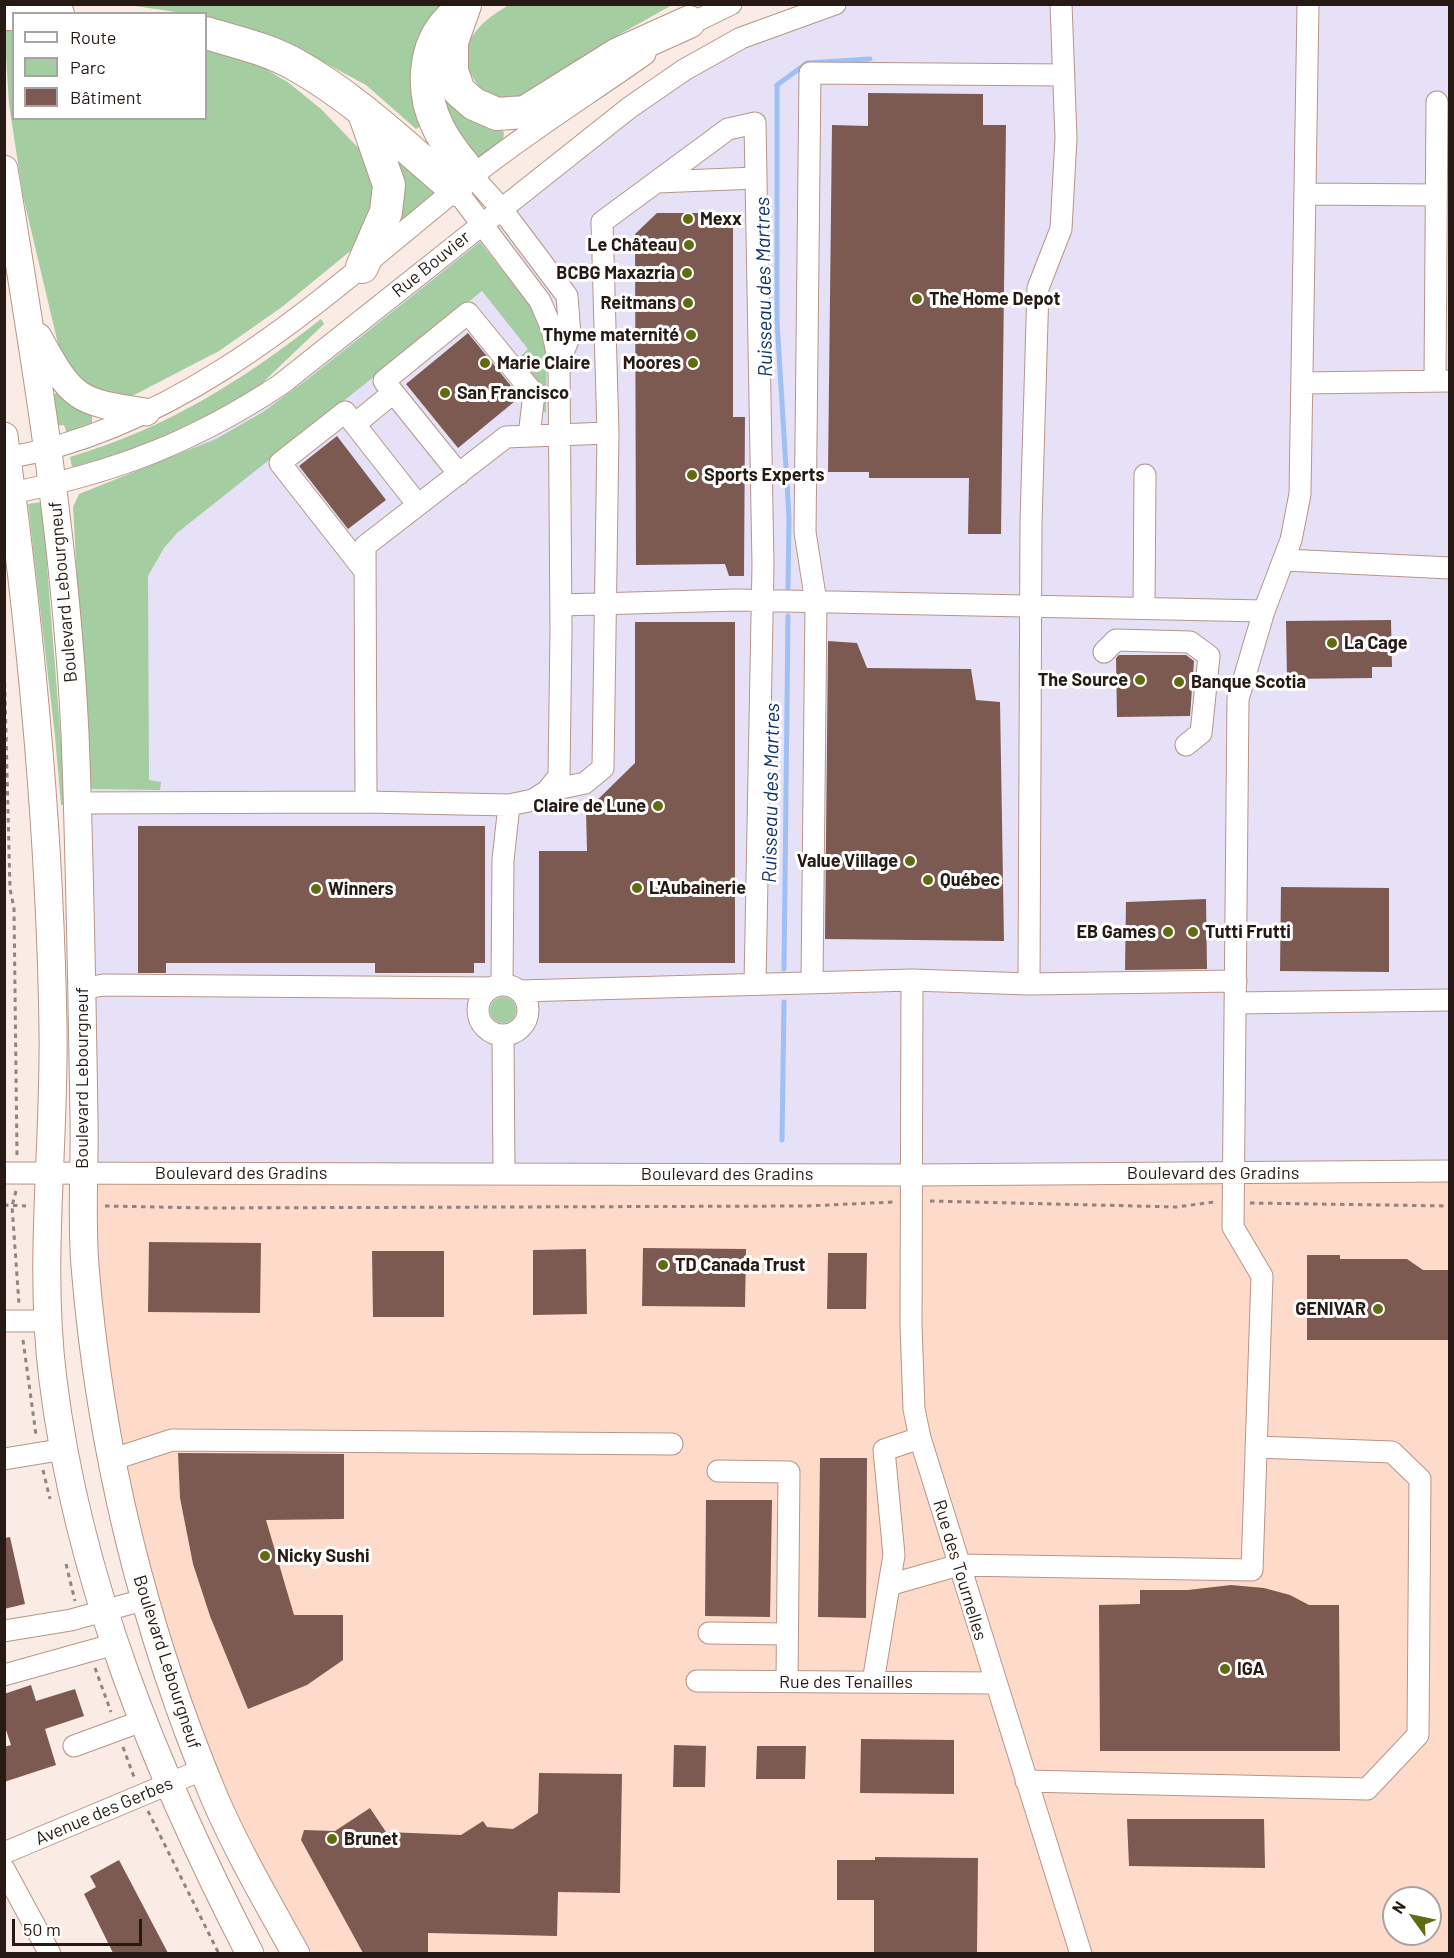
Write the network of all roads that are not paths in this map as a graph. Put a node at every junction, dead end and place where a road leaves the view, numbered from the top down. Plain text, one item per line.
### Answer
1 (731, 4) edge
2 (835, 4) edge
3 (1061, 4) edge
4 (1308, 4) edge
5 (466, 5) edge
6 (689, 22) junction
7 (207, 33) edge
8 (1064, 75) junction
9 (1437, 102) dead end
10 (364, 113) junction
11 (4, 169) edge
12 (756, 177) junction
13 (657, 182) junction
14 (464, 183) junction
15 (1306, 194) junction
16 (1436, 195) junction
17 (500, 207) junction
18 (482, 222) junction
19 (362, 267) junction
20 (30, 322) junction
21 (559, 363) junction
22 (1442, 381) edge
23 (1302, 383) junction
24 (393, 393) junction
25 (146, 412) junction
26 (355, 424) junction
27 (561, 433) junction
28 (608, 433) junction
29 (529, 435) junction
30 (6, 447) edge
31 (49, 450) junction
32 (459, 474) junction
33 (1145, 475) dead end
34 (54, 484) junction
35 (12, 493) junction
36 (418, 505) junction
37 (1285, 560) junction
38 (1449, 568) edge
39 (364, 570) junction
40 (763, 602) junction
41 (816, 602) junction
42 (605, 603) junction
43 (561, 605) junction
44 (1030, 608) junction
45 (1144, 608) junction
46 (1264, 611) junction
47 (1104, 652) dead end
48 (1186, 745) dead end
49 (547, 791) junction
50 (366, 802) junction
51 (77, 803) junction
52 (509, 805) junction
53 (912, 980) junction
54 (1236, 981) junction
55 (812, 983) junction
56 (755, 984) junction
57 (1029, 984) junction
58 (504, 987) junction
59 (82, 989) junction
60 (1449, 1000) edge
61 (1235, 1003) junction
62 (503, 1035) junction
63 (1449, 1171) edge
64 (4, 1173) edge
65 (48, 1173) junction
66 (83, 1173) junction
67 (504, 1173) junction
68 (1234, 1173) junction
69 (913, 1175) junction
70 (4, 1320) edge
71 (47, 1321) junction
72 (920, 1438) junction
73 (672, 1443) dead end
74 (1256, 1447) junction
75 (65, 1449) junction
76 (4, 1459) edge
77 (114, 1459) junction
78 (718, 1471) dead end
79 (959, 1565) junction
80 (890, 1585) junction
81 (143, 1600) junction
82 (105, 1611) junction
83 (4, 1631) edge
84 (710, 1633) dead end
85 (787, 1634) junction
86 (115, 1644) junction
87 (4, 1675) edge
88 (697, 1681) dead end
89 (787, 1681) junction
90 (873, 1682) junction
91 (995, 1683) junction
92 (142, 1721) junction
93 (74, 1746) dead end
94 (204, 1769) junction
95 (1026, 1781) junction
96 (168, 1784) junction
97 (4, 1853) edge
98 (4, 1869) edge
99 (50, 1953) edge
100 (250, 1953) edge
101 (296, 1953) edge
102 (1081, 1953) edge

1 - 6 street
2 - 17 street, Rue Bouvier
3 - 8 street
4 - 15 street
5 - 6 highway
5 - 14 highway
6 - 14 street
7 - 10 highway
8 - 41 street
8 - 44 street
9 - 16 street
10 - 14 highway
10 - 19 highway
11 - 20 main road, Boulevard Lebourgneuf
12 - 13 street
12 - 13 street
12 - 40 street
13 - 28 street
14 - 17 street
14 - 18 street
14 - 19 street
15 - 16 street
15 - 23 street
16 - 22 street
17 - 18 street, Rue Bouvier
17 - 21 street
18 - 21 street
18 - 34 street, Rue Bouvier
19 - 25 street
20 - 25 main road
20 - 31 main road, Boulevard Lebourgneuf
21 - 27 street
22 - 23 street
23 - 37 street
24 - 26 street
24 - 29 street
24 - 32 street
25 - 31 street
26 - 36 street
26 - 39 street
27 - 28 street
27 - 29 street
27 - 43 street
28 - 42 street
29 - 32 street
30 - 31 street
30 - 35 main road, Boulevard Lebourgneuf
31 - 34 main road, Boulevard Lebourgneuf
32 - 36 street
33 - 45 street
34 - 35 street, Rue Bouvier
34 - 51 main road, Boulevard Lebourgneuf
35 - 65 main road, Boulevard Lebourgneuf
36 - 39 street
37 - 38 street
37 - 46 street
39 - 50 street
40 - 41 street
40 - 42 street
40 - 56 street
41 - 44 street
41 - 55 street
42 - 43 street
42 - 49 street
43 - 49 street
44 - 45 street
44 - 57 street
45 - 46 street
46 - 54 street
47 - 48 street
49 - 52 street
50 - 51 street
50 - 52 street
51 - 59 main road, Boulevard Lebourgneuf
52 - 58 street
53 - 55 street
53 - 57 street
53 - 69 street, Rue des Tournelles
54 - 57 street
54 - 61 street
55 - 56 street
56 - 58 street
58 - 59 street
58 - 62 street
58 - 62 street
59 - 66 main road, Boulevard Lebourgneuf
60 - 61 street
61 - 68 street
62 - 67 street
63 - 68 street, Boulevard des Gradins
64 - 65 street, Boulevard des Gradins
65 - 66 street, Boulevard des Gradins
65 - 71 main road, Boulevard Lebourgneuf
66 - 67 street, Boulevard des Gradins
66 - 77 main road, Boulevard Lebourgneuf
67 - 69 street, Boulevard des Gradins
68 - 69 street, Boulevard des Gradins
68 - 74 street
69 - 72 street, Rue des Tournelles
70 - 71 street
71 - 75 main road, Boulevard Lebourgneuf
72 - 79 street, Rue des Tournelles
72 - 80 street
73 - 77 street
74 - 79 street
74 - 95 street
75 - 76 street
75 - 82 main road, Boulevard Lebourgneuf
77 - 81 main road, Boulevard Lebourgneuf
78 - 85 street
79 - 80 street
79 - 91 street, Rue des Tournelles
80 - 90 street
81 - 82 street
81 - 94 main road, Boulevard Lebourgneuf
82 - 83 street
82 - 86 main road, Boulevard Lebourgneuf
84 - 85 street
85 - 89 street
86 - 87 street
86 - 92 main road, Boulevard Lebourgneuf
88 - 89 street, Rue des Tenailles
89 - 90 street, Rue des Tenailles
90 - 91 street, Rue des Tenailles
91 - 95 street, Rue des Tournelles
92 - 93 street
92 - 96 main road, Boulevard Lebourgneuf
94 - 96 street, Avenue des Gerbes
94 - 101 main road, Boulevard Lebourgneuf
95 - 102 street, Rue des Tournelles
96 - 97 street, Avenue des Gerbes
96 - 100 main road, Boulevard Lebourgneuf
98 - 99 street

